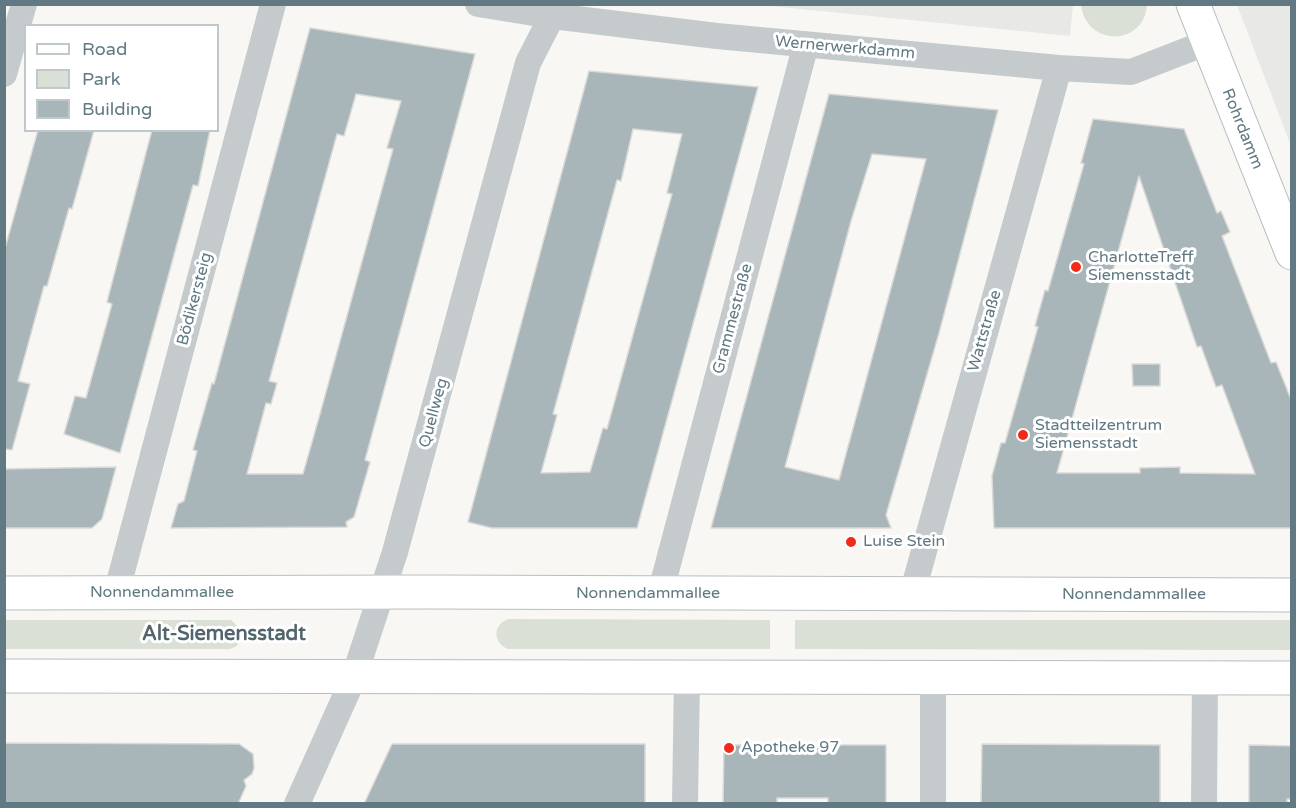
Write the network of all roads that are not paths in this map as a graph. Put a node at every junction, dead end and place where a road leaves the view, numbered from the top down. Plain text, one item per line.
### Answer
1 (24, 4) edge
2 (273, 4) edge
3 (478, 4) edge
4 (1193, 4) edge
5 (552, 16) junction
6 (1208, 42) junction
7 (806, 44) junction
8 (1059, 68) junction
9 (4, 74) edge
10 (1292, 253) edge
11 (4, 593) edge
12 (382, 593) junction
13 (116, 594) junction
14 (660, 594) junction
15 (912, 594) junction
16 (1292, 595) edge
17 (4, 676) edge
18 (354, 677) junction
19 (687, 677) junction
20 (933, 677) junction
21 (1205, 677) junction
22 (1292, 678) edge
23 (297, 804) edge
24 (684, 804) edge
25 (933, 804) edge
26 (1204, 804) edge

1 - 9 street
2 - 13 street, Bödikersteig
3 - 5 street, Wernerwerkdamm
4 - 6 main road, Rohrdamm
5 - 7 street, Wernerwerkdamm
5 - 12 street, Quellweg
6 - 8 street, Wernerwerkdamm
6 - 10 main road, Rohrdamm
7 - 8 street, Wernerwerkdamm
7 - 14 street, Grammestraße
8 - 15 street, Wattstraße
11 - 13 main road, Nonnendammallee
12 - 13 main road, Nonnendammallee
12 - 14 main road, Nonnendammallee
12 - 18 street, Quellweg
14 - 15 main road, Nonnendammallee
15 - 16 main road, Nonnendammallee
17 - 18 main road
18 - 19 main road
18 - 23 street, Quellweg
19 - 20 main road
19 - 24 street
20 - 21 main road
20 - 25 street
21 - 22 main road
21 - 26 street

